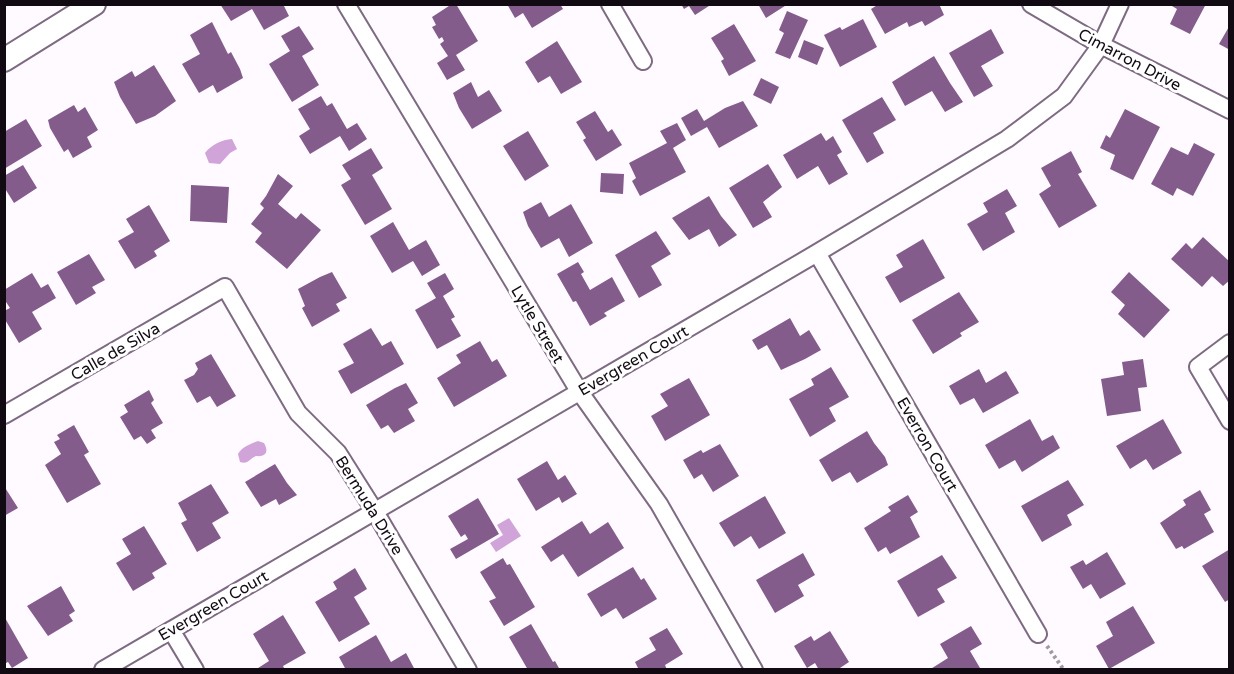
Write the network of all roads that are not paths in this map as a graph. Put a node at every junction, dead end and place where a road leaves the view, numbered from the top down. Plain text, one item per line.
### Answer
1 (346, 4) edge
2 (610, 4) edge
3 (1031, 4) edge
4 (1120, 4) edge
5 (83, 7) edge
6 (1101, 45) junction
7 (4, 60) edge
8 (643, 61) dead end
9 (1230, 110) edge
10 (818, 253) junction
11 (225, 287) joint
12 (1230, 343) edge
13 (579, 392) junction
14 (4, 415) edge
15 (1230, 421) edge
16 (374, 510) junction
17 (171, 630) junction
18 (1038, 634) road end
19 (103, 669) edge
20 (195, 669) edge
21 (468, 669) edge
22 (754, 669) edge

1 - 13 street, Lytle Street
2 - 8 street
3 - 6 street, Cimarron Drive
4 - 6 street, Evergreen Court
5 - 7 street
6 - 9 street, Cimarron Drive
6 - 10 street, Evergreen Court
10 - 13 street, Evergreen Court
10 - 18 street, Everron Court
11 - 14 street, Calle de Silva
11 - 16 street, Bermuda Drive
12 - 15 street
13 - 16 street, Evergreen Court
13 - 22 street, Lytle Street
16 - 17 street, Evergreen Court
16 - 21 street, Bermuda Drive
17 - 19 street, Evergreen Court
17 - 20 street

